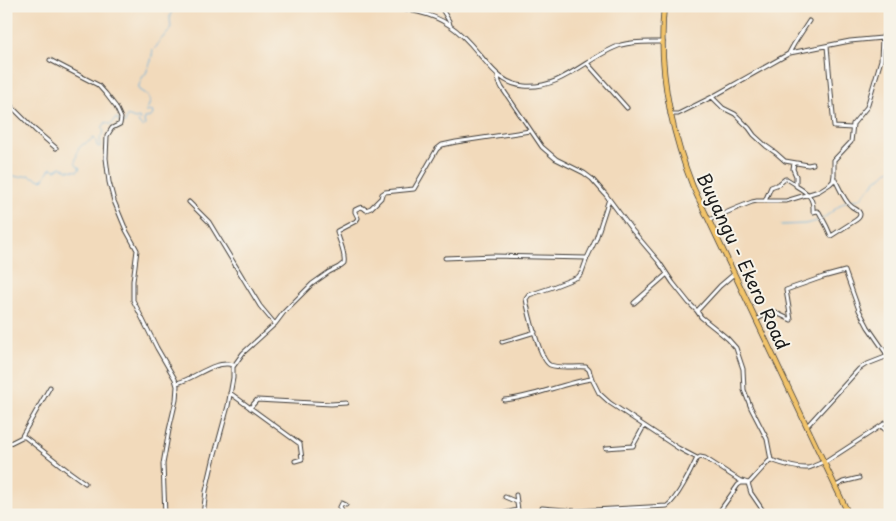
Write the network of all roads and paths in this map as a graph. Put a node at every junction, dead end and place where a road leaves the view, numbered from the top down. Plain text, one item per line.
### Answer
1 (375, 6) edge
2 (440, 6) edge
3 (664, 6) edge
4 (810, 21) dead end
5 (450, 25) junction
6 (890, 26) edge
7 (882, 38) junction
8 (663, 42) junction
9 (827, 46) junction
10 (788, 54) junction
11 (50, 60) dead end
12 (587, 63) junction
13 (498, 76) junction
14 (712, 96) junction
15 (6, 101) edge
16 (627, 108) dead end
17 (670, 114) junction
18 (852, 128) junction
19 (530, 131) junction
20 (56, 148) dead end
21 (794, 163) junction
22 (813, 164) dead end
23 (834, 177) junction
24 (795, 184) junction
25 (807, 194) junction
26 (609, 199) junction
27 (765, 201) junction
28 (189, 202) dead end
29 (709, 220) junction
30 (445, 258) dead end
31 (588, 258) junction
32 (667, 274) junction
33 (734, 274) junction
34 (634, 303) dead end
35 (697, 311) junction
36 (756, 320) junction
37 (275, 324) junction
38 (535, 332) junction
39 (502, 342) dead end
40 (889, 356) edge
41 (234, 365) junction
42 (592, 379) junction
43 (176, 383) junction
44 (50, 387) dead end
45 (230, 393) junction
46 (504, 400) dead end
47 (346, 403) dead end
48 (250, 408) junction
49 (890, 420) edge
50 (644, 426) junction
51 (807, 426) junction
52 (881, 426) junction
53 (22, 437) junction
54 (890, 440) edge
55 (6, 444) edge
56 (606, 448) dead end
57 (697, 458) junction
58 (771, 460) junction
59 (295, 461) dead end
60 (824, 463) junction
61 (859, 478) dead end
62 (85, 482) dead end
63 (748, 483) junction
64 (835, 486) junction
65 (516, 496) dead end
66 (505, 497) dead end
67 (523, 497) dead end
68 (518, 502) junction
69 (346, 505) dead end
70 (542, 508) dead end
71 (719, 513) edge
72 (165, 515) edge
73 (203, 515) edge
74 (344, 515) edge
75 (501, 515) edge
76 (710, 515) edge
77 (766, 515) edge
78 (848, 515) edge

1 - 5 street
2 - 5 street
3 - 8 main road, Buyangu - Ekero Road
4 - 10 street
5 - 13 street
6 - 7 street
7 - 9 street
7 - 18 street
8 - 12 street
8 - 17 main road, Buyangu - Ekero Road
9 - 10 street
9 - 18 street
10 - 14 street
11 - 43 street
12 - 13 street
12 - 16 street
13 - 19 street
14 - 17 street
14 - 21 street
15 - 20 street
17 - 29 main road, Buyangu - Ekero Road
18 - 23 street
19 - 26 street
19 - 37 street
21 - 22 street
21 - 24 street
23 - 25 street
23 - 25 street
24 - 25 street
24 - 27 street
25 - 27 street
26 - 31 street
26 - 32 street
27 - 29 street
28 - 37 street
29 - 33 main road, Buyangu - Ekero Road
30 - 31 street
31 - 38 street
32 - 34 street
32 - 35 street
33 - 35 street
33 - 36 main road, Buyangu - Ekero Road
35 - 58 street
36 - 40 street
36 - 51 main road, Buyangu - Ekero Road
37 - 41 street
38 - 39 street
38 - 42 street
40 - 51 street
41 - 43 street
41 - 45 street
42 - 46 street
42 - 50 street
43 - 72 street
44 - 53 street
45 - 48 street
45 - 73 street
47 - 48 street
48 - 59 street
49 - 52 street
50 - 56 street
50 - 57 street
51 - 60 main road, Buyangu - Ekero Road
52 - 54 street
52 - 60 street
53 - 55 street
53 - 62 street
57 - 63 street
57 - 70 street
58 - 60 street
58 - 63 street
60 - 64 main road, Buyangu - Ekero Road
61 - 64 street
63 - 71 street
63 - 77 street
64 - 78 main road, Buyangu - Ekero Road
65 - 68 street
66 - 68 street
67 - 68 street
68 - 75 street
69 - 74 street
71 - 76 street

